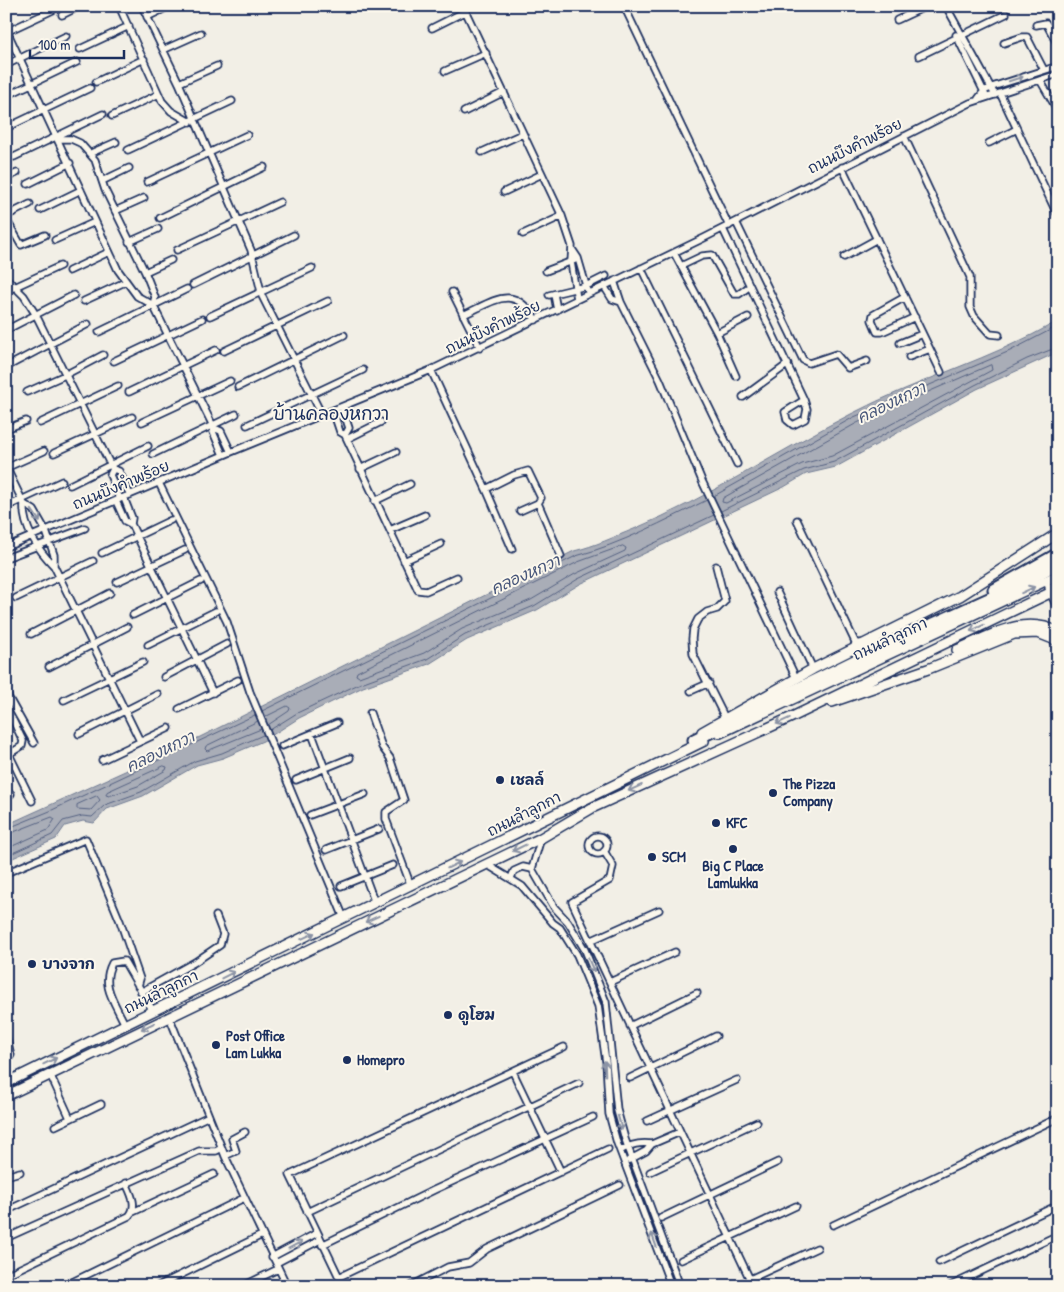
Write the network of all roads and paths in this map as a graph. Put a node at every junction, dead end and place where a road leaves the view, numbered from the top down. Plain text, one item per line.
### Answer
1 (80, 6) edge
2 (119, 6) edge
3 (142, 6) edge
4 (170, 6) edge
5 (624, 6) edge
6 (927, 6) edge
7 (946, 6) edge
8 (465, 9) edge
9 (53, 10) dead end
10 (1006, 14) dead end
11 (62, 15) dead end
12 (147, 17) junction
13 (898, 20) dead end
14 (1036, 25) dead end
15 (129, 26) junction
16 (432, 28) dead end
17 (7, 31) edge
18 (201, 33) dead end
19 (66, 36) dead end
20 (960, 36) junction
21 (1004, 44) dead end
22 (1058, 46) edge
23 (80, 49) dead end
24 (163, 50) junction
25 (486, 53) junction
26 (919, 56) dead end
27 (20, 58) junction
28 (144, 59) junction
29 (77, 62) dead end
30 (980, 64) junction
31 (6, 65) edge
32 (217, 66) dead end
33 (1058, 66) edge
34 (972, 68) junction
35 (1044, 70) junction
36 (445, 71) dead end
37 (1058, 74) edge
38 (1040, 80) junction
39 (96, 82) dead end
40 (179, 82) junction
41 (32, 84) junction
42 (992, 87) junction
43 (90, 88) dead end
44 (504, 92) junction
45 (984, 92) junction
46 (159, 94) junction
47 (998, 94) junction
48 (6, 96) edge
49 (987, 98) junction
50 (978, 99) junction
51 (232, 101) dead end
52 (45, 110) junction
53 (1058, 111) edge
54 (464, 112) dead end
55 (102, 114) dead end
56 (112, 116) dead end
57 (192, 121) junction
58 (6, 128) edge
59 (1017, 129) junction
60 (247, 134) dead end
61 (522, 134) junction
62 (904, 136) junction
63 (58, 138) junction
64 (116, 142) dead end
65 (989, 143) dead end
66 (128, 150) dead end
67 (482, 152) dead end
68 (91, 154) junction
69 (209, 154) junction
70 (14, 157) dead end
71 (70, 163) junction
72 (264, 167) dead end
73 (129, 168) dead end
74 (842, 168) junction
75 (17, 173) dead end
76 (542, 174) junction
77 (6, 178) edge
78 (102, 181) junction
79 (147, 182) dead end
80 (28, 184) dead end
81 (225, 188) junction
82 (81, 190) junction
83 (504, 192) dead end
84 (144, 198) dead end
85 (280, 202) dead end
86 (30, 204) dead end
87 (40, 210) dead end
88 (115, 211) junction
89 (562, 216) junction
90 (1058, 216) edge
91 (6, 218) edge
92 (160, 218) dead end
93 (239, 221) junction
94 (95, 222) junction
95 (736, 222) junction
96 (726, 228) junction
97 (158, 229) dead end
98 (45, 234) dead end
99 (522, 234) dead end
100 (294, 235) dead end
101 (54, 240) dead end
102 (877, 240) junction
103 (129, 242) junction
104 (572, 249) junction
105 (177, 250) dead end
106 (109, 252) junction
107 (674, 253) junction
108 (253, 254) junction
109 (844, 256) dead end
110 (578, 258) junction
111 (171, 260) dead end
112 (572, 262) junction
113 (60, 266) dead end
114 (681, 266) junction
115 (312, 268) dead end
116 (641, 268) junction
117 (69, 271) dead end
118 (546, 271) dead end
119 (146, 272) junction
120 (606, 276) dead end
121 (6, 278) edge
122 (614, 281) junction
123 (125, 282) junction
124 (586, 286) junction
125 (604, 286) junction
126 (750, 286) junction
127 (14, 287) junction
128 (577, 288) junction
129 (6, 291) edge
130 (261, 292) junction
131 (452, 292) dead end
132 (587, 294) junction
133 (74, 295) dead end
134 (905, 297) junction
135 (577, 299) junction
136 (84, 301) dead end
137 (328, 301) dead end
138 (621, 302) junction
139 (154, 305) junction
140 (557, 310) junction
141 (36, 315) junction
142 (463, 315) junction
143 (210, 316) dead end
144 (915, 317) junction
145 (748, 318) dead end
146 (202, 319) dead end
147 (536, 320) junction
148 (88, 324) dead end
149 (278, 326) junction
150 (6, 330) edge
151 (99, 332) dead end
152 (717, 333) junction
153 (922, 334) junction
154 (169, 335) junction
155 (344, 335) dead end
156 (999, 335) dead end
157 (900, 343) dead end
158 (49, 345) junction
159 (480, 348) junction
160 (930, 349) junction
161 (216, 350) dead end
162 (224, 351) dead end
163 (103, 355) dead end
164 (294, 358) junction
165 (908, 358) dead end
166 (114, 361) dead end
167 (867, 361) dead end
168 (788, 364) junction
169 (10, 365) dead end
170 (184, 366) junction
171 (363, 370) dead end
172 (431, 370) junction
173 (941, 372) dead end
174 (65, 375) junction
175 (736, 376) dead end
176 (230, 380) dead end
177 (118, 386) dead end
178 (238, 387) dead end
179 (27, 392) dead end
180 (129, 392) dead end
181 (312, 394) junction
182 (198, 396) junction
183 (743, 396) dead end
184 (804, 400) junction
185 (80, 404) junction
186 (342, 407) junction
187 (333, 411) junction
188 (236, 414) dead end
189 (322, 415) junction
190 (132, 417) dead end
191 (26, 420) dead end
192 (142, 422) dead end
193 (380, 422) dead end
194 (40, 423) dead end
195 (247, 425) dead end
196 (214, 427) junction
197 (6, 429) edge
198 (96, 434) junction
199 (346, 437) junction
200 (148, 446) dead end
201 (44, 450) dead end
202 (231, 452) junction
203 (396, 452) dead end
204 (54, 453) dead end
205 (154, 454) dead end
206 (223, 455) junction
207 (737, 464) dead end
208 (111, 467) junction
209 (6, 468) edge
210 (360, 469) junction
211 (62, 481) dead end
212 (159, 482) junction
213 (410, 484) dead end
214 (70, 485) dead end
215 (486, 489) junction
216 (122, 498) junction
217 (375, 501) junction
218 (23, 502) junction
219 (538, 503) junction
220 (6, 507) edge
221 (520, 510) dead end
222 (425, 514) dead end
223 (171, 520) dead end
224 (797, 520) dead end
225 (85, 528) dead end
226 (390, 530) junction
227 (46, 531) junction
228 (1058, 533) edge
229 (32, 536) junction
230 (137, 536) junction
231 (49, 541) junction
232 (441, 544) dead end
233 (38, 545) junction
234 (6, 548) edge
235 (512, 549) dead end
236 (186, 550) dead end
237 (102, 553) dead end
238 (1058, 554) edge
239 (561, 556) dead end
240 (6, 558) edge
241 (93, 561) dead end
242 (404, 561) junction
243 (1058, 564) edge
244 (54, 566) junction
245 (151, 566) junction
246 (716, 566) dead end
247 (457, 577) dead end
248 (59, 578) junction
249 (1052, 578) edge
250 (202, 581) dead end
251 (117, 582) dead end
252 (1056, 591) edge
253 (777, 592) dead end
254 (110, 593) dead end
255 (16, 598) dead end
256 (166, 598) junction
257 (1058, 606) edge
258 (988, 608) junction
259 (965, 609) junction
260 (76, 611) junction
261 (216, 611) dead end
262 (133, 615) dead end
263 (994, 620) junction
264 (127, 627) dead end
265 (181, 629) junction
266 (1058, 632) edge
267 (31, 634) dead end
268 (1058, 641) edge
269 (227, 644) dead end
270 (93, 645) junction
271 (148, 645) dead end
272 (857, 646) junction
273 (885, 646) junction
274 (196, 660) junction
275 (142, 662) dead end
276 (49, 667) dead end
277 (813, 669) junction
278 (164, 677) dead end
279 (110, 678) junction
280 (796, 678) junction
281 (238, 680) dead end
282 (709, 683) junction
283 (691, 691) dead end
284 (6, 693) edge
285 (213, 693) junction
286 (158, 694) dead end
287 (847, 698) junction
288 (64, 700) dead end
289 (6, 706) edge
290 (812, 707) junction
291 (179, 709) dead end
292 (126, 711) junction
293 (370, 713) dead end
294 (725, 718) junction
295 (337, 723) dead end
296 (169, 728) dead end
297 (79, 734) dead end
298 (312, 734) junction
299 (694, 740) junction
300 (140, 741) junction
301 (34, 743) dead end
302 (282, 746) dead end
303 (8, 751) edge
304 (681, 751) junction
305 (350, 758) dead end
306 (102, 760) dead end
307 (324, 768) junction
308 (296, 780) dead end
309 (365, 794) dead end
310 (32, 801) dead end
311 (337, 805) junction
312 (310, 815) dead end
313 (379, 829) dead end
314 (541, 838) junction
315 (350, 839) junction
316 (326, 850) dead end
317 (604, 851) dead end
318 (486, 864) junction
319 (393, 865) dead end
320 (532, 869) junction
321 (6, 874) edge
322 (364, 876) junction
323 (511, 878) junction
324 (342, 886) dead end
325 (411, 886) junction
326 (542, 889) junction
327 (532, 896) junction
328 (375, 903) junction
329 (659, 910) dead end
330 (561, 915) junction
331 (216, 916) dead end
332 (344, 918) junction
333 (553, 924) junction
334 (590, 941) junction
335 (675, 952) dead end
336 (610, 982) junction
337 (140, 989) junction
338 (697, 993) dead end
339 (153, 1011) junction
340 (169, 1016) junction
341 (125, 1025) junction
342 (630, 1026) junction
343 (6, 1036) edge
344 (716, 1036) dead end
345 (612, 1046) junction
346 (564, 1047) dead end
347 (604, 1047) junction
348 (6, 1061) edge
349 (650, 1069) junction
350 (513, 1072) junction
351 (50, 1074) junction
352 (630, 1078) dead end
353 (737, 1080) dead end
354 (6, 1083) edge
355 (579, 1083) dead end
356 (6, 1096) edge
357 (101, 1104) dead end
358 (529, 1106) junction
359 (670, 1110) junction
360 (209, 1116) junction
361 (593, 1117) dead end
362 (70, 1118) junction
363 (1058, 1118) edge
364 (647, 1121) dead end
365 (757, 1122) dead end
366 (55, 1126) dead end
367 (245, 1132) dead end
368 (680, 1132) junction
369 (545, 1139) junction
370 (652, 1144) junction
371 (628, 1146) junction
372 (222, 1148) junction
373 (608, 1149) dead end
374 (620, 1151) junction
375 (690, 1153) junction
376 (225, 1156) junction
377 (632, 1159) junction
378 (625, 1162) junction
379 (778, 1162) dead end
380 (20, 1172) dead end
381 (561, 1172) junction
382 (650, 1172) dead end
383 (214, 1174) dead end
384 (6, 1176) edge
385 (126, 1183) junction
386 (620, 1185) dead end
387 (710, 1194) junction
388 (244, 1198) junction
389 (1058, 1205) edge
390 (796, 1206) dead end
391 (6, 1211) edge
392 (133, 1212) junction
393 (307, 1212) junction
394 (661, 1218) dead end
395 (834, 1225) dead end
396 (317, 1233) junction
397 (1058, 1235) edge
398 (262, 1236) junction
399 (730, 1237) junction
400 (6, 1238) edge
401 (321, 1243) junction
402 (817, 1248) dead end
403 (272, 1257) junction
404 (670, 1259) junction
405 (681, 1260) dead end
406 (939, 1262) dead end
407 (662, 1263) junction
408 (277, 1266) junction
409 (6, 1275) edge
410 (750, 1279) junction
411 (64, 1286) edge
412 (158, 1286) edge
413 (243, 1286) edge
414 (286, 1286) edge
415 (411, 1286) edge
416 (671, 1286) edge
417 (680, 1286) edge
418 (735, 1286) edge
419 (753, 1286) edge
420 (950, 1286) edge

1 - 11 street
2 - 15 street
3 - 12 street
4 - 12 street
5 - 96 street
6 - 13 street
7 - 20 street
8 - 16 street
8 - 25 street
9 - 17 street
10 - 20 street
12 - 24 street
14 - 22 street
15 - 23 street
15 - 28 street
17 - 27 street
18 - 24 street
19 - 27 street
20 - 26 street
20 - 30 street
20 - 34 street
21 - 35 street
24 - 40 street
25 - 36 street
25 - 44 street
27 - 31 street
27 - 41 street
28 - 39 street
28 - 46 street
29 - 41 street
30 - 34 street
30 - 42 street
32 - 40 street
33 - 35 street, ถนนบึงคำพร้อย
34 - 45 street
42 -> 35 street, ถนนบึงคำพร้อย
37 - 38 street, ถนนบึงคำพร้อย
38 - 47 street, ถนนบึงคำพร้อย
38 - 53 street
40 - 57 street
41 - 48 street
41 - 52 street
42 - 45 street, ถนนบึงคำพร้อย
42 - 47 street
43 - 52 street
44 - 54 street
44 - 61 street
45 - 49 street
45 - 50 street, ถนนบึงคำพร้อย
46 - 56 street
46 - 57 street
47 - 49 street, ถนนบึงคำพร้อย
47 - 59 street
49 - 50 street, ถนนบึงคำพร้อย
50 - 62 street, ถนนบึงคำพร้อย
51 - 57 street
52 - 58 street
52 - 63 street
55 - 63 street
57 - 66 street
57 - 69 street
59 - 65 street
59 - 90 street
60 - 69 street
61 - 67 street
61 - 76 street
62 - 74 street, ถนนบึงคำพร้อย
62 - 156 street
63 - 68 street
63 - 70 street
63 - 71 street
64 - 68 street
68 - 78 street
69 - 79 street
69 - 81 street
71 - 80 street
71 - 82 street
72 - 81 street
73 - 78 street
74 - 95 street, ถนนบึงคำพร้อย
74 - 102 street
75 - 77 street
76 - 83 street
76 - 89 street
78 - 88 street
81 - 92 street
81 - 93 street
82 - 87 street
82 - 94 street
84 - 88 street
85 - 93 street
86 - 91 street
88 - 103 street
89 - 99 street
89 - 104 street
91 - 98 street
93 - 105 street
93 - 108 street
94 - 101 street
94 - 106 street
95 - 96 street, ถนนบึงคำพร้อย
95 - 167 street
96 - 107 street, ถนนบึงคำพร้อย
96 - 126 street
97 - 103 street
100 - 108 street
102 - 109 street
102 - 134 street
103 - 119 street
104 - 110 street
104 - 112 street
106 - 117 street
106 - 123 street
107 - 114 street
107 - 116 street, ถนนบึงคำพร้อย
108 - 130 street
108 - 139 street
110 - 112 street
110 - 124 street
111 - 119 street
112 - 118 street
112 - 128 street
113 - 127 street
114 - 126 street
114 - 152 street
115 - 130 street
116 - 122 street, ถนนบึงคำพร้อย
116 - 207 street
119 - 139 street
120 - 124 street
121 - 127 street
122 - 125 street, ถนนบึงคำพร้อย
122 - 138 street
123 - 136 street
123 - 139 street
124 - 128 street
124 - 132 street
125 - 132 street, ถนนบึงคำพร้อย
125 - 138 street
126 - 168 street
127 - 129 street
127 - 141 street
128 - 135 street
128 - 140 street
130 - 143 street
130 - 149 street
131 - 142 street
132 - 135 street, ถนนบึงคำพร้อย
133 - 141 street
134 - 144 street
134 - 144 street
135 - 140 street, ถนนบึงคำพร้อย
137 - 149 street
138 - 280 street
139 - 151 street
139 - 154 street
140 - 147 street, ถนนบึงคำพร้อย
141 - 150 street
141 - 158 street
142 - 147 street
142 - 159 street
144 - 153 street
145 - 152 street
146 - 154 street
147 - 159 street, ถนนบึงคำพร้อย
148 - 158 street
149 - 162 street
149 - 164 street
152 - 175 street
153 - 157 street
153 - 160 street
154 - 166 street
154 - 170 street
155 - 164 street
158 - 169 street
158 - 174 street
159 - 172 street, ถนนบึงคำพร้อย
160 - 165 street
160 - 173 street
161 - 170 street
163 - 174 street
164 - 178 street
164 - 181 street
168 - 183 street
168 - 184 street
170 - 180 street
170 - 182 street
171 - 181 street
172 - 186 street, ถนนบึงคำพร้อย
172 - 215 street
174 - 179 street
174 - 185 street
176 - 182 street
177 - 185 street
181 - 189 street
181 - 195 street
182 - 192 street
182 - 196 street
184 - 184 street
185 - 194 street
185 - 198 street
186 - 187 street, ถนนบึงคำพร้อย
186 - 199 street
187 - 189 street, ถนนบึงคำพร้อย
187 - 199 street
188 - 196 street
189 - 202 street, ถนนบึงคำพร้อย
190 - 198 street
191 - 197 street
193 - 199 street
196 - 202 street
196 - 205 street
196 - 206 street
198 - 204 street
198 - 208 street
199 - 210 street
200 - 208 street
201 - 209 street
202 - 206 street, ถนนบึงคำพร้อย
203 - 210 street
206 - 212 street, ถนนบึงคำพร้อย
208 - 214 street
208 - 216 street
208 - 216 street
209 - 218 street
210 - 217 street
211 - 218 street
212 - 216 street, ถนนบึงคำพร้อย
212 - 332 street
213 - 217 street
215 - 219 street
215 - 235 street
216 - 227 street, ถนนบึงคำพร้อย
216 - 230 street
217 - 226 street
218 - 220 street
218 -> 227 street
218 - 229 street
219 - 221 street
219 - 239 street
222 - 226 street
223 - 230 street
224 - 272 street
225 - 231 street
226 - 242 street
227 - 229 street, ถนนบึงคำพร้อย
227 - 231 street
228 - 272 main road
229 - 233 street
229 - 234 street, ถนนบึงคำพร้อย
230 - 237 street
230 - 245 street
231 - 233 street
231 - 244 street
232 - 242 street
233 - 240 street
233 - 244 street
236 - 245 street
238 - 259 highway
241 - 248 street
242 - 247 street
243 - 259 highway
244 - 248 street
245 - 251 street
245 - 256 street
246 - 282 street
248 - 255 street
248 - 260 street
249 - 252 main road
258 -> 249 main road, ถนนลำลูกกา
250 - 256 street
252 - 257 main road
252 - 263 main road, ถนนลำลูกกา
253 - 277 street
254 - 260 street
256 - 262 street
256 - 265 street
258 - 263 main road
258 - 304 main road, ถนนลำลูกกา
259 - 273 highway
260 - 267 street
260 - 270 street
261 - 265 street
263 -> 290 main road, ถนนลำลูกกา
264 - 270 street
265 - 271 street
265 - 274 street
266 - 287 main road
268 - 287 main road
269 - 274 street
270 - 276 street
270 - 279 street
272 - 273 highway
272 - 277 main road
273 - 299 highway
274 - 278 street
274 - 285 street
275 - 279 street
277 - 280 main road
279 - 288 street
279 - 292 street
280 - 294 main road
281 - 285 street
282 - 283 street
282 - 294 street
284 - 301 street
285 - 291 street
286 - 292 street
287 - 290 main road
289 - 303 street
290 -> 314 main road, ถนนลำลูกกา
292 - 297 street
292 - 300 street
293 - 325 street
294 - 299 main road
295 - 298 street
296 - 300 street
298 - 302 street
298 - 307 street
299 - 304 main road
300 - 306 street
303 - 310 street
325 -> 304 main road, ถนนลำลูกกา
305 - 307 street
307 - 308 street
307 - 311 street
309 - 311 street
311 - 312 street
311 - 315 street
313 - 315 street
314 -> 318 main road, ถนนลำลูกกา
314 - 320 street
315 - 316 street
315 - 322 street
317 - 334 street
318 - 323 street
318 -> 340 main road, ถนนลำลูกกา
319 - 322 street
320 - 323 street
320 - 326 street
321 - 337 street
322 - 324 street
322 - 328 street
323 - 327 street
325 - 328 main road, ถนนลำลูกกา
326 - 327 street
326 - 330 street
327 - 333 street
328 - 332 main road, ถนนลำลูกกา
329 - 334 street
330 - 333 street
330 -> 345 street
331 - 337 street
339 -> 332 main road, ถนนลำลูกกา
333 - 347 street
334 - 336 street
335 - 336 street
336 - 342 street
337 - 339 street
337 - 341 street
338 - 342 street
339 - 341 main road, ถนนลำลูกกา
340 -> 351 main road, ถนนลำลูกกา
340 - 360 street
354 -> 341 main road, ถนนลำลูกกา
342 - 349 street
343 - 348 street
344 - 349 street
345 - 347 street
345 -> 371 street
346 - 350 street
374 -> 347 street
349 - 352 street
349 - 359 street
350 - 358 street
350 - 393 street
351 - 356 main road, ถนนลำลูกกา
351 - 362 street
353 - 359 street
355 - 358 street
357 - 362 street
358 - 369 street
358 - 393 street
359 - 364 street
359 - 368 street
360 - 372 street
360 - 391 street
361 - 369 street
362 - 366 street
363 - 395 street
365 - 375 street
367 - 376 street
368 - 370 street
368 - 375 street
369 - 381 street
369 - 401 street
370 - 371 street
370 - 377 street
371 - 374 street
371 - 377 street
372 - 376 street
372 - 385 street
373 - 381 street
374 - 378 street
375 - 382 street
375 - 387 street
376 - 388 street
377 - 378 street
377 - 404 street
407 -> 378 street
379 - 387 street
380 - 384 street
381 - 401 street
383 - 392 street
385 - 392 street
385 - 400 street
386 - 415 street
387 - 394 street
387 - 399 street
388 - 398 street
388 - 411 street
389 - 406 street
390 - 399 street
392 - 409 street
393 - 396 street
396 - 401 street
403 -> 396 street
397 - 420 street
398 - 403 street
398 - 412 street
399 - 405 street
399 - 410 street
401 - 408 street
402 - 410 street
403 - 408 street
404 - 407 street
404 - 417 street
407 - 416 street
408 - 413 street
408 - 414 street
410 - 418 street
410 - 419 street

